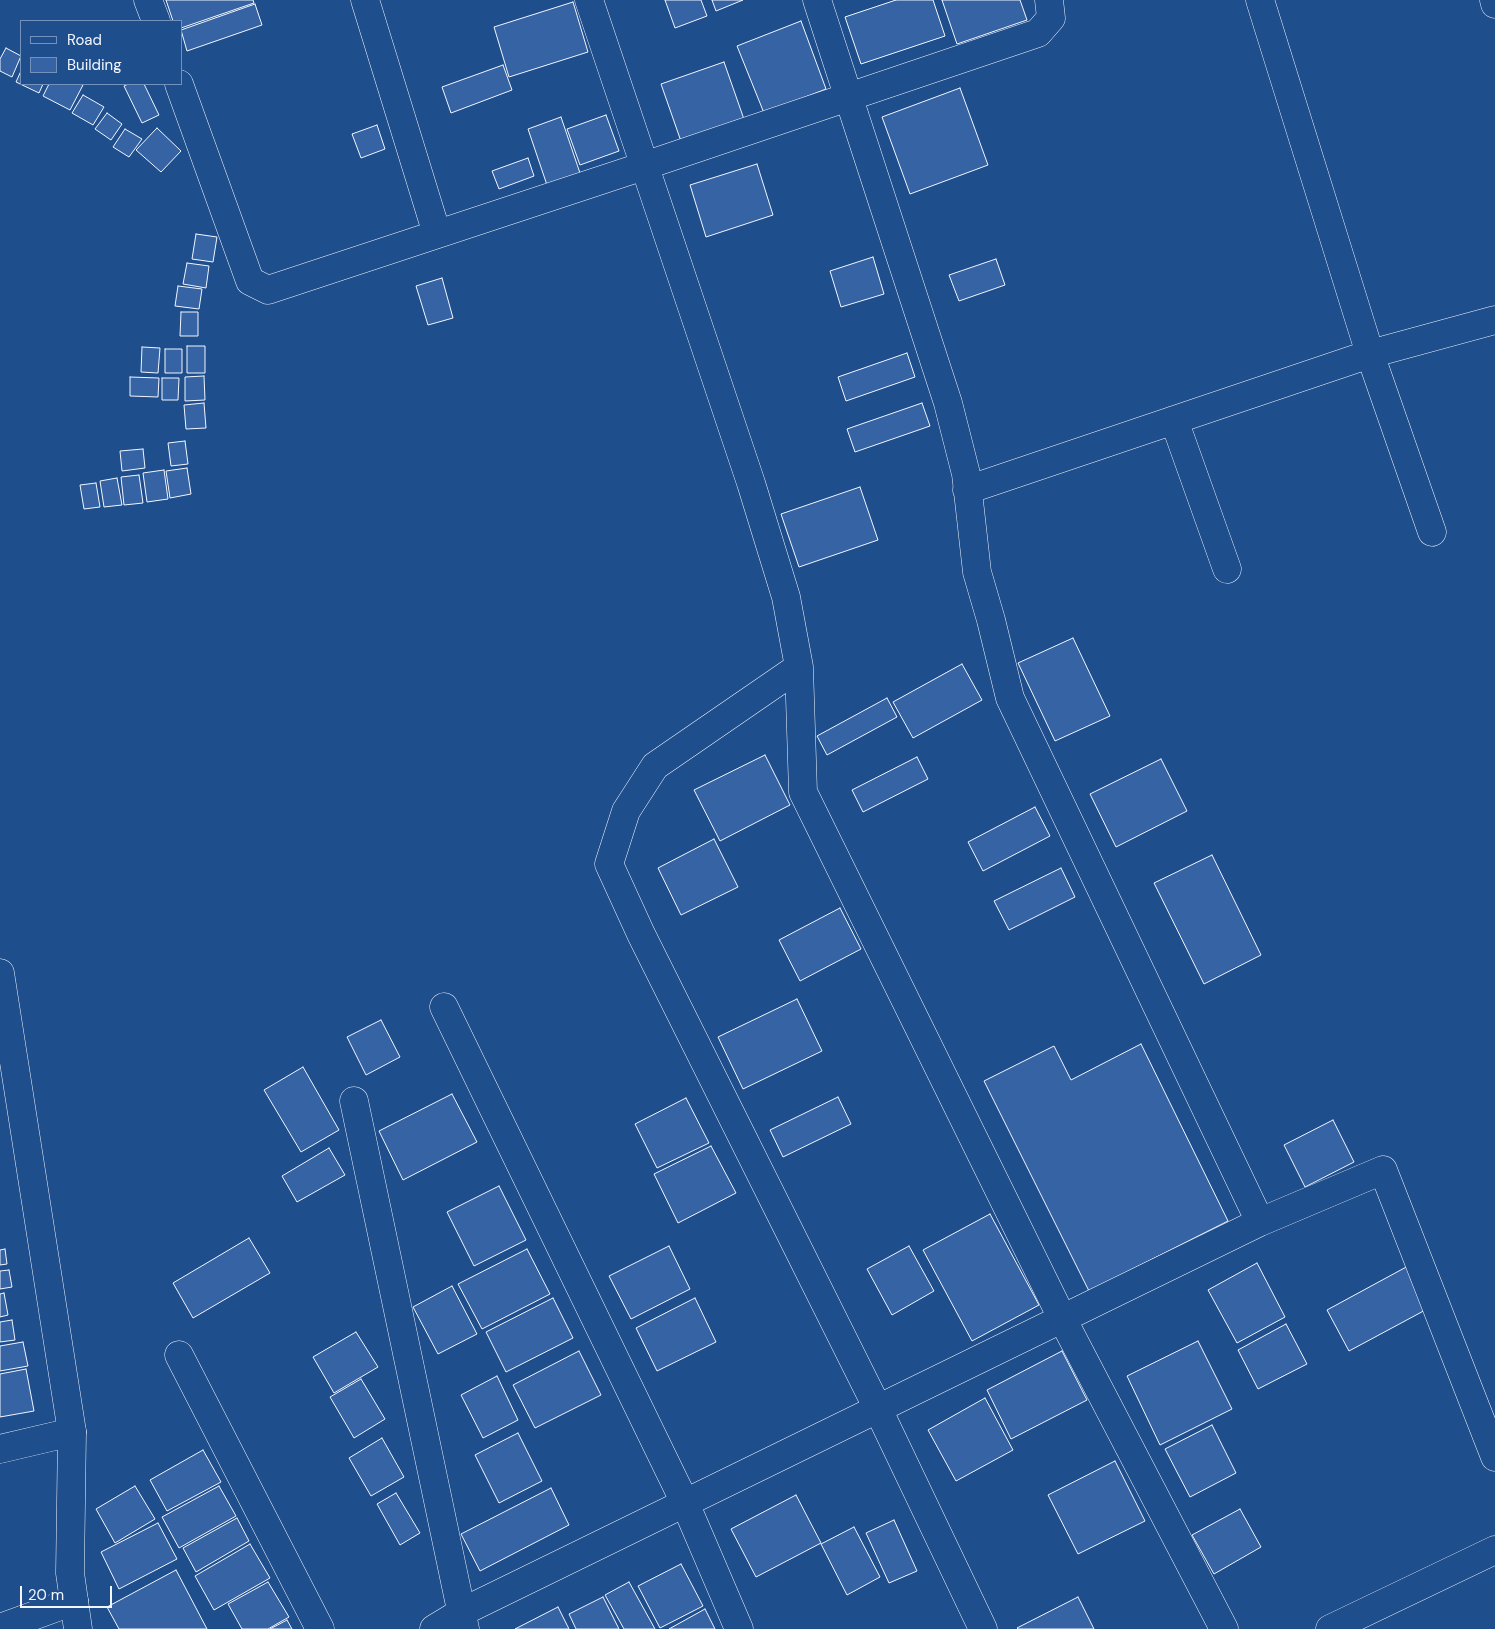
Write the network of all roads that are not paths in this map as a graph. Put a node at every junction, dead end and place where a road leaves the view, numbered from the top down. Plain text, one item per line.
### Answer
1 (148, 0) edge
2 (365, 0) edge
3 (589, 0) edge
4 (817, 0) edge
5 (1049, 0) edge
6 (1260, 0) edge
7 (1494, 0) edge
8 (1495, 4) edge
9 (156, 20) edge
10 (179, 85) edge
11 (848, 96) junction
12 (644, 166) junction
13 (437, 234) junction
14 (1495, 320) edge
15 (1370, 354) junction
16 (1174, 420) junction
17 (967, 490) junction
18 (1432, 532) dead end
19 (1227, 568) dead end
20 (800, 667) junction
21 (0, 973) edge
22 (444, 1006) dead end
23 (354, 1101) dead end
24 (1260, 1222) junction
25 (1063, 1320) junction
26 (179, 1355) dead end
27 (878, 1408) junction
28 (72, 1432) junction
29 (0, 1449) edge
30 (1495, 1457) edge
31 (685, 1503) junction
32 (1495, 1550) edge
33 (74, 1601) junction
34 (464, 1621) edge
35 (0, 1628) edge
36 (78, 1629) edge
37 (320, 1629) edge
38 (434, 1629) edge
39 (739, 1629) edge
40 (983, 1629) edge
41 (1224, 1629) edge
42 (1330, 1629) edge

1 - 9 street
2 - 13 street
3 - 12 street
4 - 11 street
5 - 11 street
6 - 15 street
7 - 8 street
10 - 13 street
11 - 12 street
11 - 17 street
12 - 13 street
12 - 20 street
14 - 15 street
15 - 16 street
15 - 18 street
16 - 17 street
16 - 19 street
17 - 24 street
20 - 25 street
20 - 27 street
21 - 28 street
22 - 31 street
23 - 34 street
24 - 25 street
24 - 30 street
25 - 27 street
25 - 41 street
26 - 37 street
27 - 31 street
27 - 40 street
28 - 29 street
28 - 33 street
31 - 34 street
31 - 39 street
32 - 42 street
33 - 35 street
33 - 36 street
34 - 38 street

